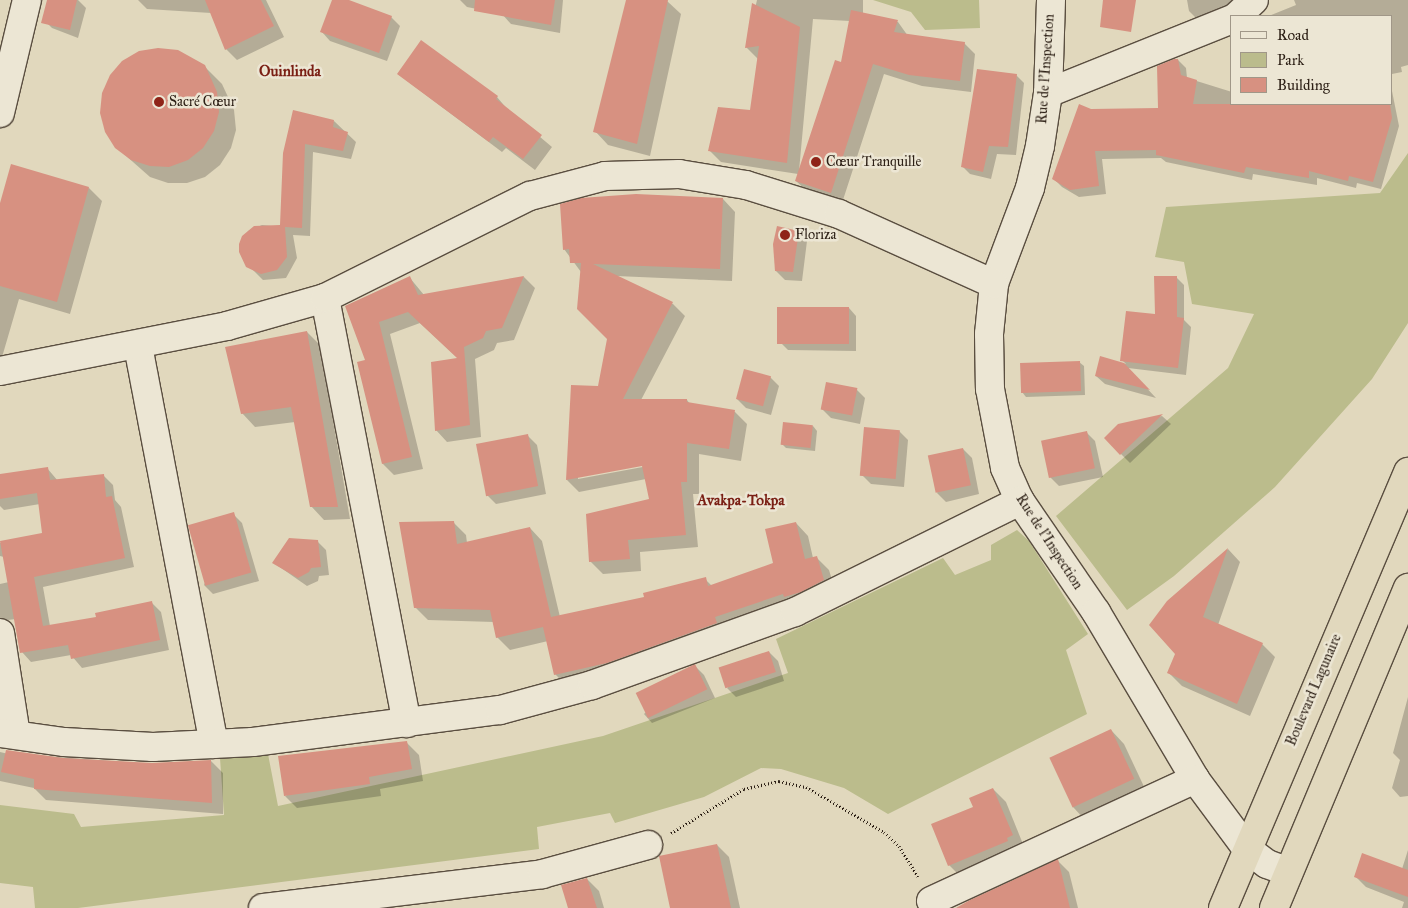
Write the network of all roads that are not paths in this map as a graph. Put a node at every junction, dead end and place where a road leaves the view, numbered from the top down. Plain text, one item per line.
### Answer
1 (27, 0) edge
2 (1051, 0) edge
3 (1254, 0) edge
4 (1238, 15) edge
5 (1230, 20) edge
6 (1048, 93) junction
7 (0, 113) edge
8 (994, 284) junction
9 (325, 298) junction
10 (138, 346) junction
11 (0, 371) edge
12 (1408, 472) edge
13 (1020, 501) junction
14 (1408, 588) edge
15 (0, 633) edge
16 (407, 723) junction
17 (8, 734) edge
18 (214, 744) junction
19 (1195, 779) junction
20 (648, 846) road end
21 (1247, 849) junction
22 (1289, 872) junction
23 (931, 902) road end
24 (263, 908) edge
25 (1223, 908) edge
26 (1274, 908) edge

1 - 7 street
2 - 6 street, Rue de l'Inspection
3 - 4 street
5 - 6 street
6 - 8 street, Rue de l'Inspection
8 - 9 street
8 - 13 street, Rue de l'Inspection
9 - 10 street
9 - 16 street
10 - 11 street
10 - 18 street
12 - 21 highway, Boulevard Lagunaire
13 - 16 street
13 - 19 street, Rue de l'Inspection
14 - 22 highway
15 - 17 street
16 - 18 street
17 - 18 street
19 - 21 street, Rue de l'Inspection
19 - 23 street
20 - 24 street
21 - 22 street, Rue de l'Inspection
21 - 25 highway, Boulevard Lagunaire
22 - 26 highway

